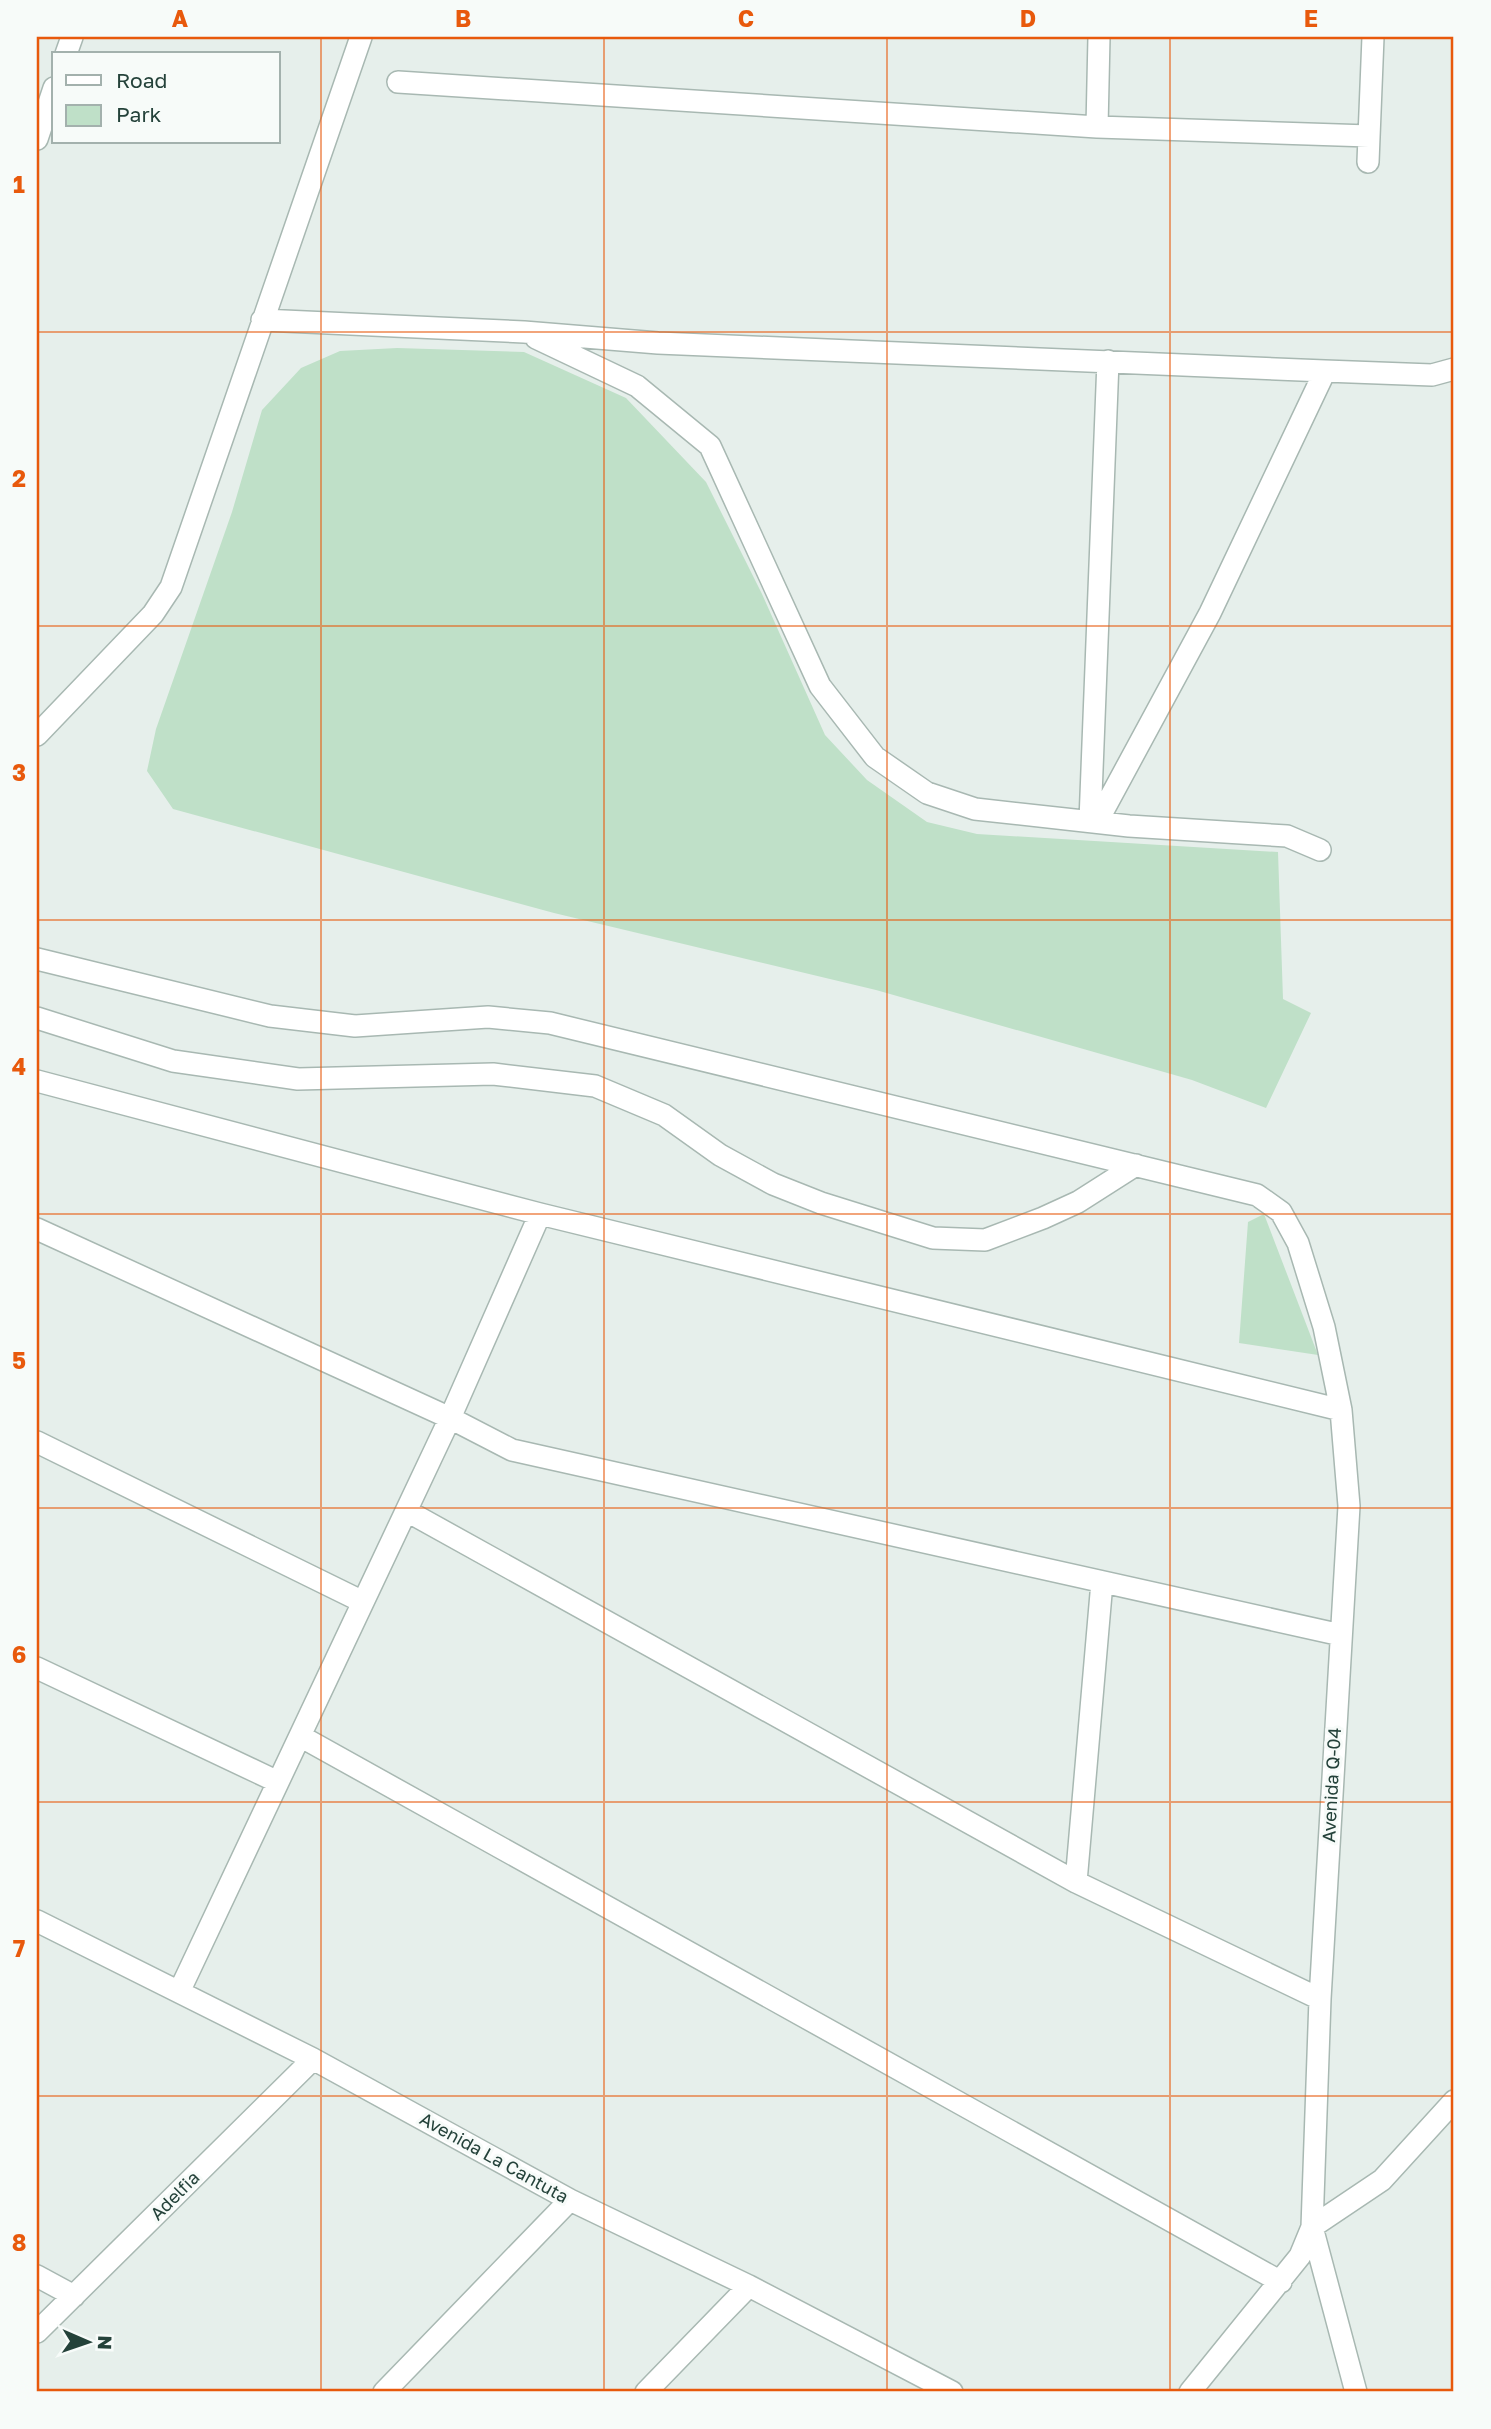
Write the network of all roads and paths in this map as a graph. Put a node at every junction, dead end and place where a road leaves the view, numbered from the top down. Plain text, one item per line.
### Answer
1 (361, 37) edge
2 (1099, 37) edge
3 (1373, 37) edge
4 (398, 82) dead end
5 (52, 94) edge
6 (1097, 127) junction
7 (1369, 136) junction
8 (37, 139) edge
9 (1368, 162) dead end
10 (262, 320) junction
11 (524, 332) junction
12 (1108, 361) junction
13 (1454, 369) edge
14 (1325, 370) junction
15 (37, 735) edge
16 (1093, 822) junction
17 (1320, 850) dead end
18 (37, 960) edge
19 (37, 1018) edge
20 (37, 1081) edge
21 (1136, 1165) junction
22 (540, 1214) junction
23 (37, 1229) edge
24 (1341, 1410) junction
25 (450, 1418) junction
26 (37, 1442) edge
27 (407, 1511) junction
28 (1102, 1582) junction
29 (363, 1602) junction
30 (1341, 1635) junction
31 (37, 1668) edge
32 (300, 1736) junction
33 (278, 1782) junction
34 (1076, 1882) junction
35 (37, 1922) edge
36 (179, 1992) junction
37 (1320, 1999) junction
38 (313, 2059) junction
39 (1454, 2101) edge
40 (570, 2200) junction
41 (1311, 2227) junction
42 (37, 2276) edge
43 (1281, 2282) junction
44 (749, 2286) junction
45 (74, 2296) junction
46 (37, 2333) edge
47 (384, 2392) edge
48 (646, 2392) edge
49 (952, 2392) edge
50 (1190, 2392) edge
51 (1356, 2392) edge

1 - 10 street
2 - 6 street
3 - 7 street
4 - 6 street
5 - 8 street
6 - 7 street
7 - 9 street
10 - 11 street
10 - 15 street
11 - 12 street
11 - 16 street
12 - 14 street
12 - 16 street
13 - 14 street
14 - 16 street
16 - 17 street
18 - 21 street
19 - 21 street
20 - 22 street
21 - 24 street, Avenida Q-04
22 - 24 street
22 - 25 street
23 - 25 street
24 - 30 street, Avenida Q-04
25 - 27 street
25 - 28 street
26 - 29 street
27 - 29 street
27 - 34 street
28 - 30 street
28 - 34 street
29 - 32 street
30 - 37 street, Avenida Q-04
31 - 33 street
32 - 33 street
32 - 43 street
33 - 36 street
34 - 37 street
35 - 36 street, Avenida La Cantuta
36 - 38 street, Avenida La Cantuta
37 - 41 street, Avenida Q-04
38 - 40 street, Avenida La Cantuta
38 - 45 street, Adelfia
39 - 41 street
40 - 44 street, Avenida La Cantuta
40 - 47 street
41 - 43 street
41 - 51 street, Avenida Q-04
42 - 45 street
43 - 50 street
44 - 48 street
44 - 49 street, Avenida La Cantuta
45 - 46 street, Adelfia

